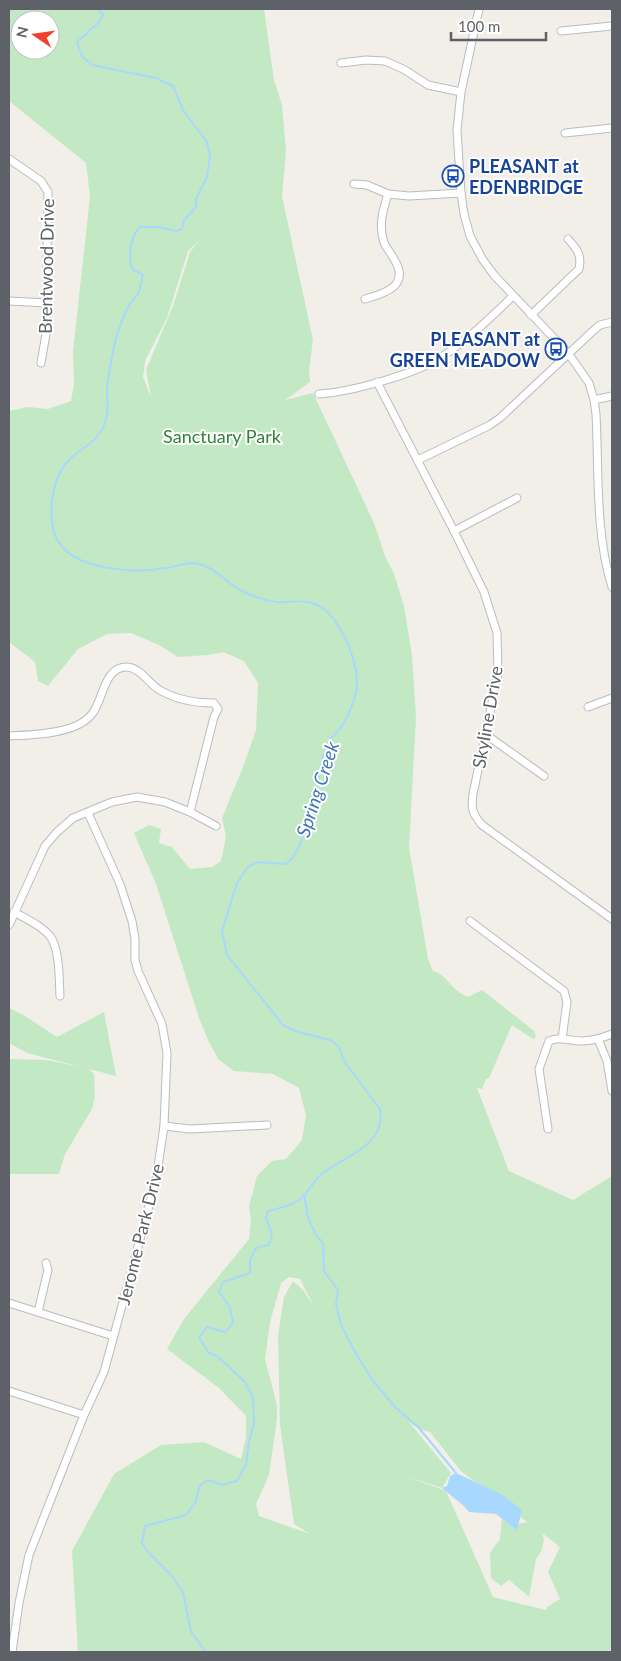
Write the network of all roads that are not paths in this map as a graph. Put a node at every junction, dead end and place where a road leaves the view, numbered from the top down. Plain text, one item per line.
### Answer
1 (479, 9) edge
2 (612, 26) edge
3 (561, 31) dead end
4 (341, 63) dead end
5 (461, 92) junction
6 (612, 128) edge
7 (565, 133) dead end
8 (9, 159) edge
9 (354, 184) dead end
10 (461, 193) junction
11 (388, 194) junction
12 (568, 239) dead end
13 (513, 296) junction
14 (365, 299) dead end
15 (9, 301) edge
16 (47, 302) junction
17 (531, 315) junction
18 (612, 322) edge
19 (568, 353) junction
20 (41, 362) dead end
21 (377, 382) junction
22 (319, 394) dead end
23 (612, 396) edge
24 (594, 400) junction
25 (418, 460) junction
26 (517, 498) dead end
27 (454, 531) junction
28 (612, 588) edge
29 (612, 698) edge
30 (588, 707) dead end
31 (485, 734) junction
32 (9, 736) edge
33 (544, 776) dead end
34 (190, 812) junction
35 (88, 813) junction
36 (216, 826) dead end
37 (14, 912) junction
38 (612, 919) edge
39 (470, 921) dead end
40 (9, 925) edge
41 (60, 996) dead end
42 (612, 1034) edge
43 (559, 1038) junction
44 (598, 1039) junction
45 (612, 1091) edge
46 (268, 1125) dead end
47 (164, 1126) junction
48 (548, 1129) dead end
49 (46, 1263) dead end
50 (9, 1303) edge
51 (38, 1312) junction
52 (113, 1336) junction
53 (9, 1392) edge
54 (84, 1415) junction
55 (12, 1652) edge

1 - 5 street
2 - 3 street
4 - 5 street
5 - 10 street
6 - 7 street
8 - 16 street, Brentwood Drive
9 - 11 street
10 - 11 street
10 - 13 street
11 - 14 street
12 - 17 street
13 - 17 street
13 - 21 street
15 - 16 street
16 - 20 street, Brentwood Drive
17 - 19 street
18 - 19 street
19 - 24 street
19 - 25 street
21 - 22 street
21 - 25 street, Skyline Drive
23 - 24 street
24 - 28 street
25 - 27 street, Skyline Drive
26 - 27 street
27 - 31 street, Skyline Drive
29 - 30 street
31 - 33 street
31 - 38 street, Skyline Drive
32 - 34 street
34 - 35 street
34 - 36 street
35 - 37 street
35 - 47 street, Jerome Park Drive
37 - 40 street
37 - 41 street
39 - 43 street
42 - 44 street
43 - 44 street
43 - 48 street
44 - 45 street
46 - 47 street
47 - 52 street, Jerome Park Drive
49 - 51 street
50 - 51 street
51 - 52 street
52 - 54 street, Jerome Park Drive
53 - 54 street
54 - 55 street, Jerome Park Drive

